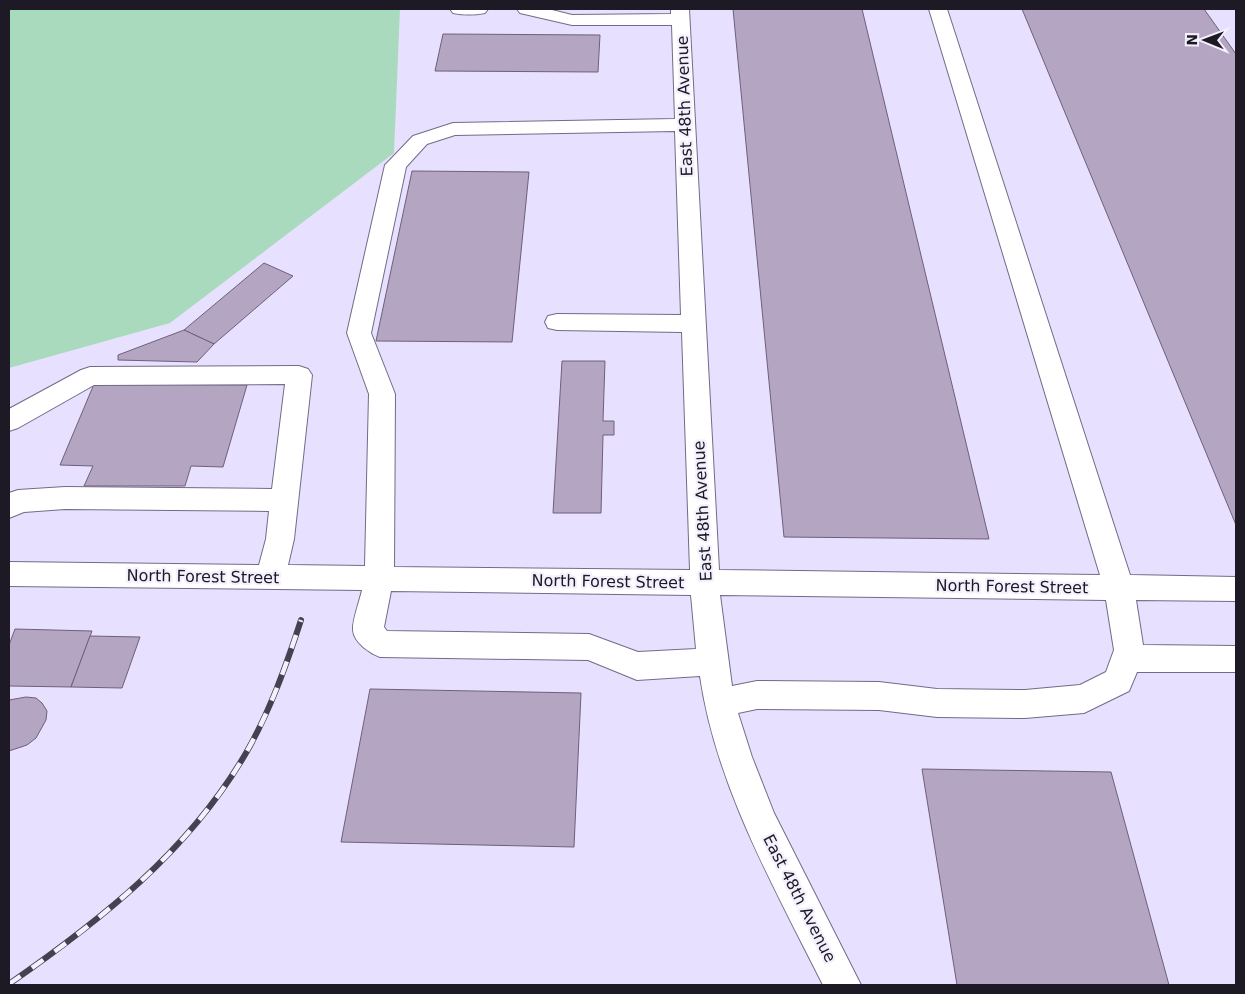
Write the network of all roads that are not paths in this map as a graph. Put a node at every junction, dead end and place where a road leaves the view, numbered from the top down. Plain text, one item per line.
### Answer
1 (459, 9) edge
2 (479, 9) edge
3 (526, 9) edge
4 (938, 9) edge
5 (680, 14) edge
6 (684, 125) junction
7 (557, 322) dead end
8 (693, 324) junction
9 (9, 421) edge
10 (284, 500) junction
11 (9, 507) edge
12 (9, 574) edge
13 (271, 577) junction
14 (379, 578) junction
15 (705, 582) junction
16 (1119, 588) junction
17 (1236, 589) edge
18 (1126, 658) junction
19 (1236, 659) edge
20 (712, 662) junction
21 (720, 702) junction
22 (844, 985) edge

1 - 2 street
3 - 5 street
4 - 16 street
5 - 6 street, East 48th Avenue
6 - 8 street, East 48th Avenue
6 - 14 street
7 - 8 street
8 - 15 street, East 48th Avenue
9 - 10 street
10 - 11 street
10 - 13 street
12 - 13 street, North Forest Street
13 - 14 street, North Forest Street
14 - 15 street, North Forest Street
14 - 20 street
15 - 16 street, North Forest Street
15 - 20 street, East 48th Avenue
16 - 17 street, North Forest Street
16 - 18 street
18 - 19 street
18 - 21 street
20 - 21 street, East 48th Avenue
21 - 22 street, East 48th Avenue

